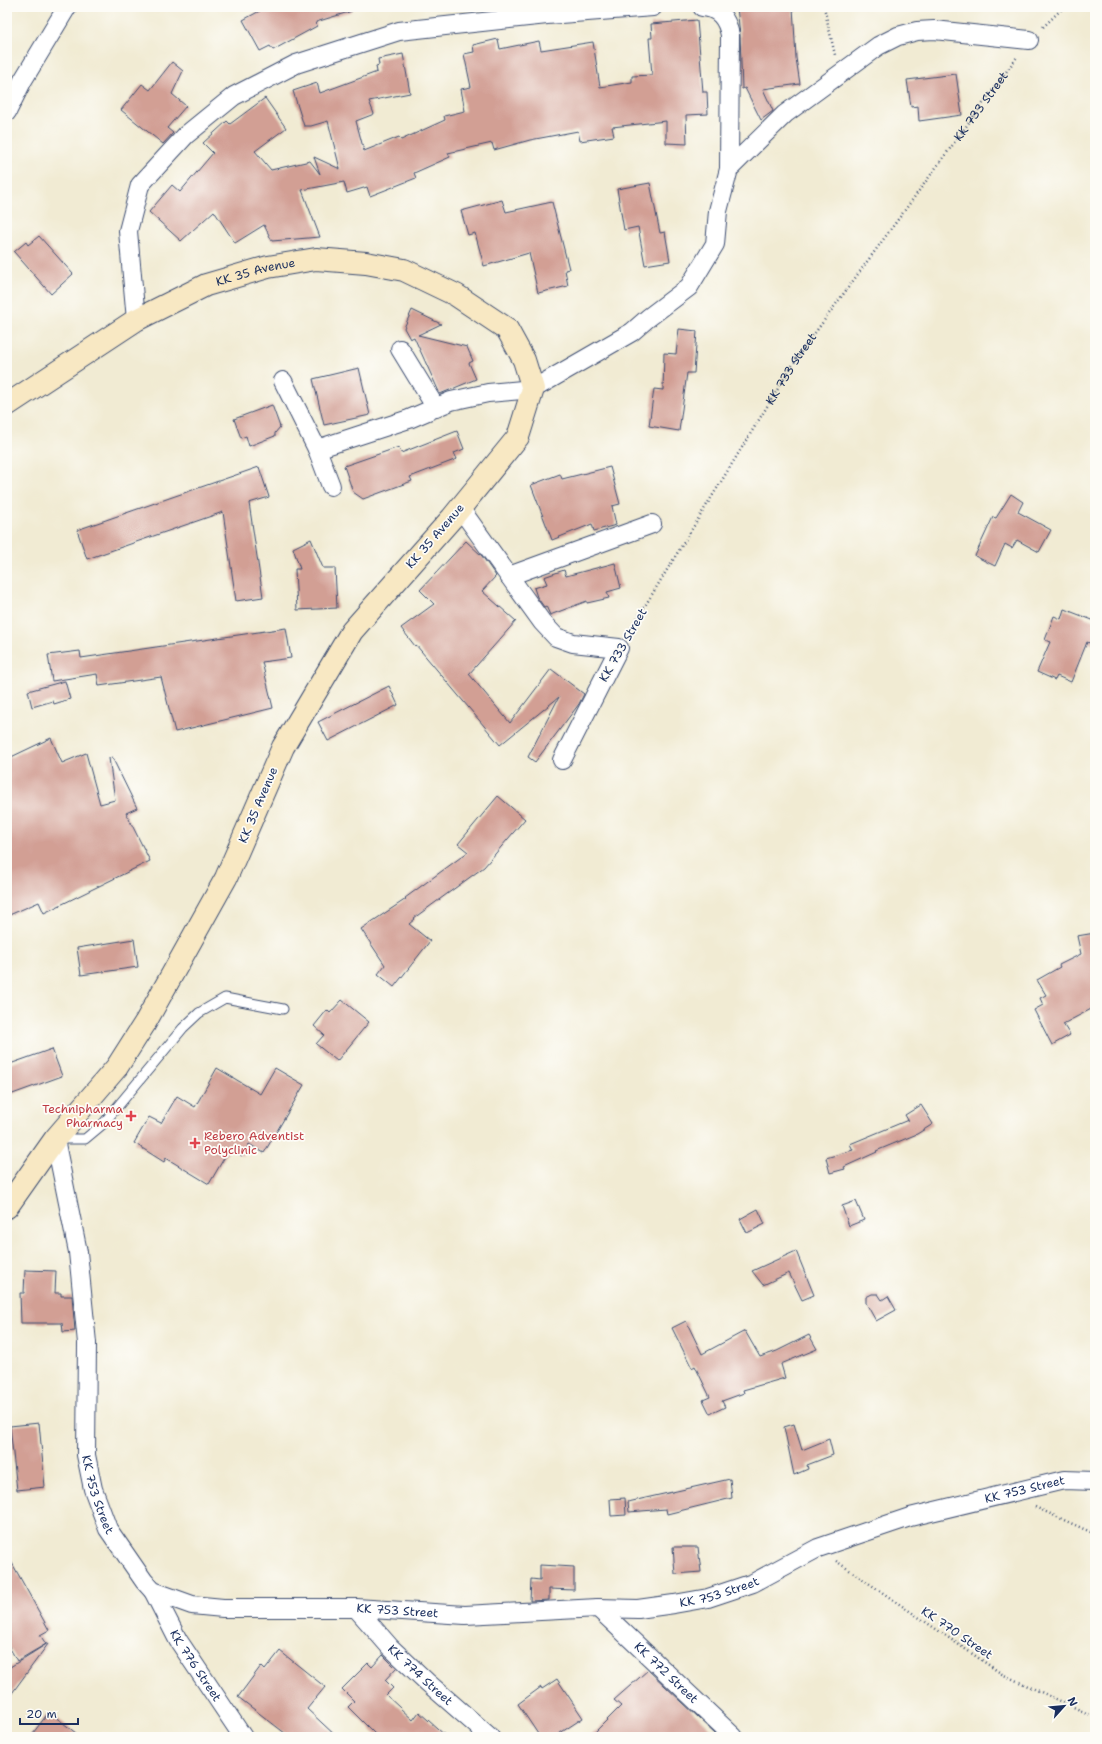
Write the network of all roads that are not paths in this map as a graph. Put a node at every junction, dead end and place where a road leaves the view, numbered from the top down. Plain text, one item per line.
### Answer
1 (67, 7) edge
2 (653, 7) edge
3 (702, 7) edge
4 (1029, 40) road end
5 (7, 112) edge
6 (729, 169) junction
7 (136, 320) junction
8 (400, 349) dead end
9 (283, 381) dead end
10 (533, 389) junction
11 (7, 405) edge
12 (436, 408) junction
13 (317, 449) junction
14 (331, 486) dead end
15 (460, 508) junction
16 (652, 524) dead end
17 (509, 576) junction
18 (562, 760) dead end
19 (283, 1009) dead end
20 (56, 1139) junction
21 (10, 1197) edge
22 (1095, 1480) edge
23 (153, 1591) junction
24 (356, 1608) junction
25 (598, 1608) junction
26 (243, 1737) edge
27 (490, 1737) edge
28 (734, 1737) edge

1 - 5 street
2 - 7 street
3 - 6 street
4 - 6 street
6 - 10 street
7 - 10 main road, KK 35 Avenue
7 - 11 main road, KK 35 Avenue
8 - 12 street
9 - 13 street
10 - 12 street
10 - 15 main road, KK 35 Avenue
12 - 13 street
13 - 14 street
15 - 17 street
15 - 20 main road, KK 35 Avenue
16 - 17 street
17 - 18 street, KK 733 Street
19 - 20 lane
20 - 21 main road, KK 35 Avenue
20 - 23 street, KK 753 Street
22 - 25 street, KK 753 Street
23 - 24 street, KK 753 Street
23 - 26 street, KK 776 Street
24 - 25 street, KK 753 Street
24 - 27 street, KK 774 Street
25 - 28 street, KK 772 Street

